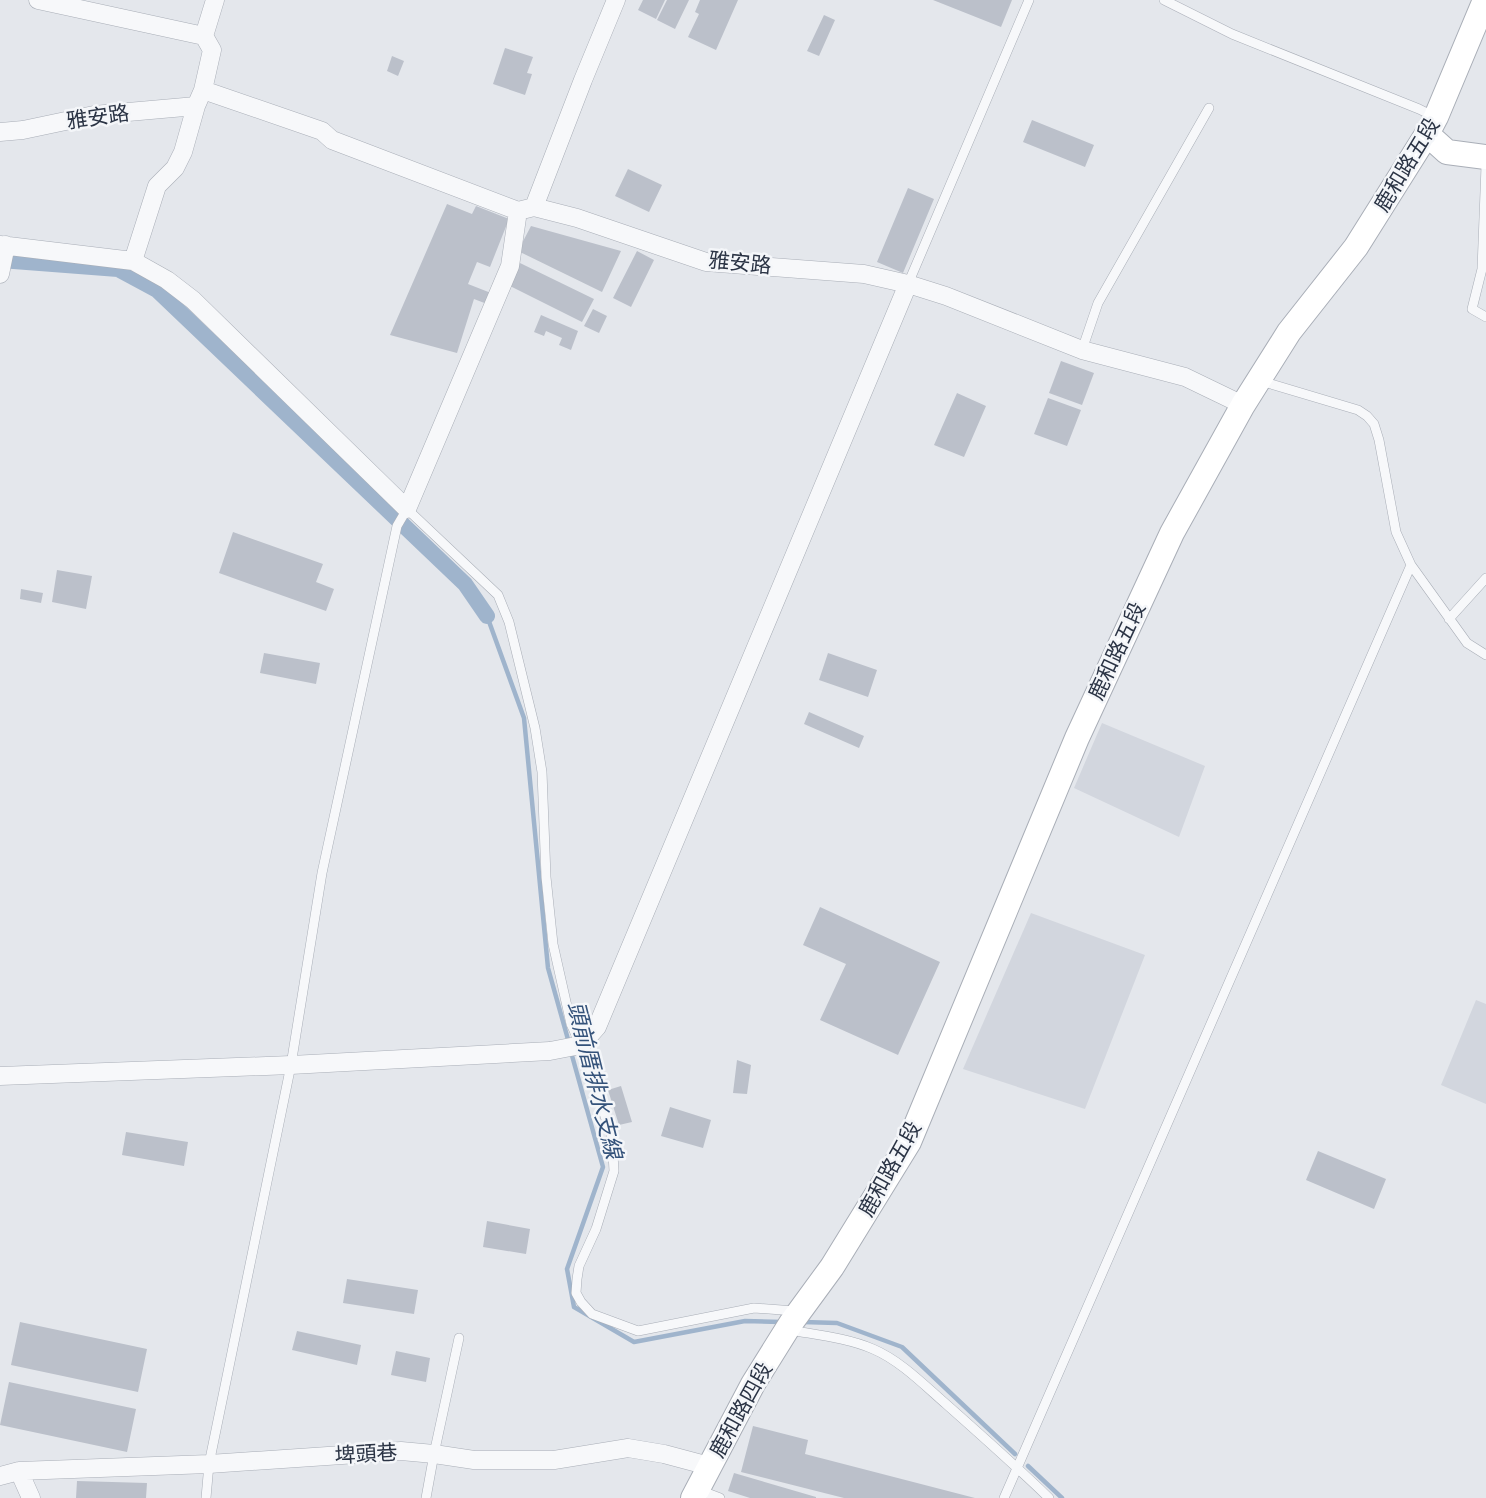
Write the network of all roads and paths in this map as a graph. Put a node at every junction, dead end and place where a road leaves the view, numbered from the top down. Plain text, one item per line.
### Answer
1 (38, 0) edge
2 (215, 0) edge
3 (616, 0) edge
4 (1029, 0) edge
5 (1164, 0) edge
6 (1485, 0) edge
7 (204, 36) junction
8 (200, 98) junction
9 (1209, 108) dead end
10 (1432, 126) junction
11 (0, 132) edge
12 (1486, 157) edge
13 (1486, 166) edge
14 (526, 209) junction
15 (3, 245) edge
16 (133, 261) junction
17 (1, 272) edge
18 (908, 284) junction
19 (1486, 317) edge
20 (1082, 350) junction
21 (1259, 380) junction
22 (1243, 405) junction
23 (407, 509) junction
24 (1411, 565) junction
25 (1486, 578) edge
26 (1449, 620) junction
27 (1486, 655) edge
28 (581, 1045) junction
29 (291, 1065) junction
30 (0, 1076) edge
31 (794, 1319) junction
32 (459, 1338) dead end
33 (433, 1454) junction
34 (209, 1464) junction
35 (709, 1466) junction
36 (1017, 1467) junction
37 (19, 1471) junction
38 (0, 1476) edge
39 (704, 1495) edge
40 (31, 1498) edge
41 (206, 1498) edge
42 (426, 1498) edge
43 (1004, 1498) edge
44 (1049, 1498) edge

1 - 7 street
2 - 7 street
3 - 14 street
4 - 18 lane
5 - 10 lane
6 - 10 main road, 鹿和路五段
7 - 8 street
8 - 11 street, 雅安路
8 - 14 street, 雅安路
8 - 16 street
9 - 20 lane
10 - 12 main road
10 - 21 main road, 鹿和路五段
13 - 19 lane
14 - 18 street, 雅安路
14 - 23 street
15 - 16 street
15 - 17 street
16 - 23 street
18 - 20 street, 雅安路
18 - 28 street
20 - 22 street, 雅安路
21 - 22 main road, 鹿和路五段
21 - 24 lane
22 - 31 main road, 鹿和路五段
23 - 28 lane
23 - 29 lane
24 - 26 lane
24 - 36 lane
25 - 26 lane
26 - 27 lane
28 - 29 street
28 - 31 lane
29 - 30 street
29 - 34 lane
31 - 35 main road, 鹿和路四段
31 - 36 lane
32 - 33 lane
33 - 34 street, 埤頭巷
33 - 35 street, 埤頭巷
33 - 42 lane
34 - 37 street, 埤頭巷
34 - 41 lane
35 - 39 main road, 鹿和路四段
36 - 43 lane
36 - 44 lane
37 - 38 street, 埤頭巷
37 - 40 street

